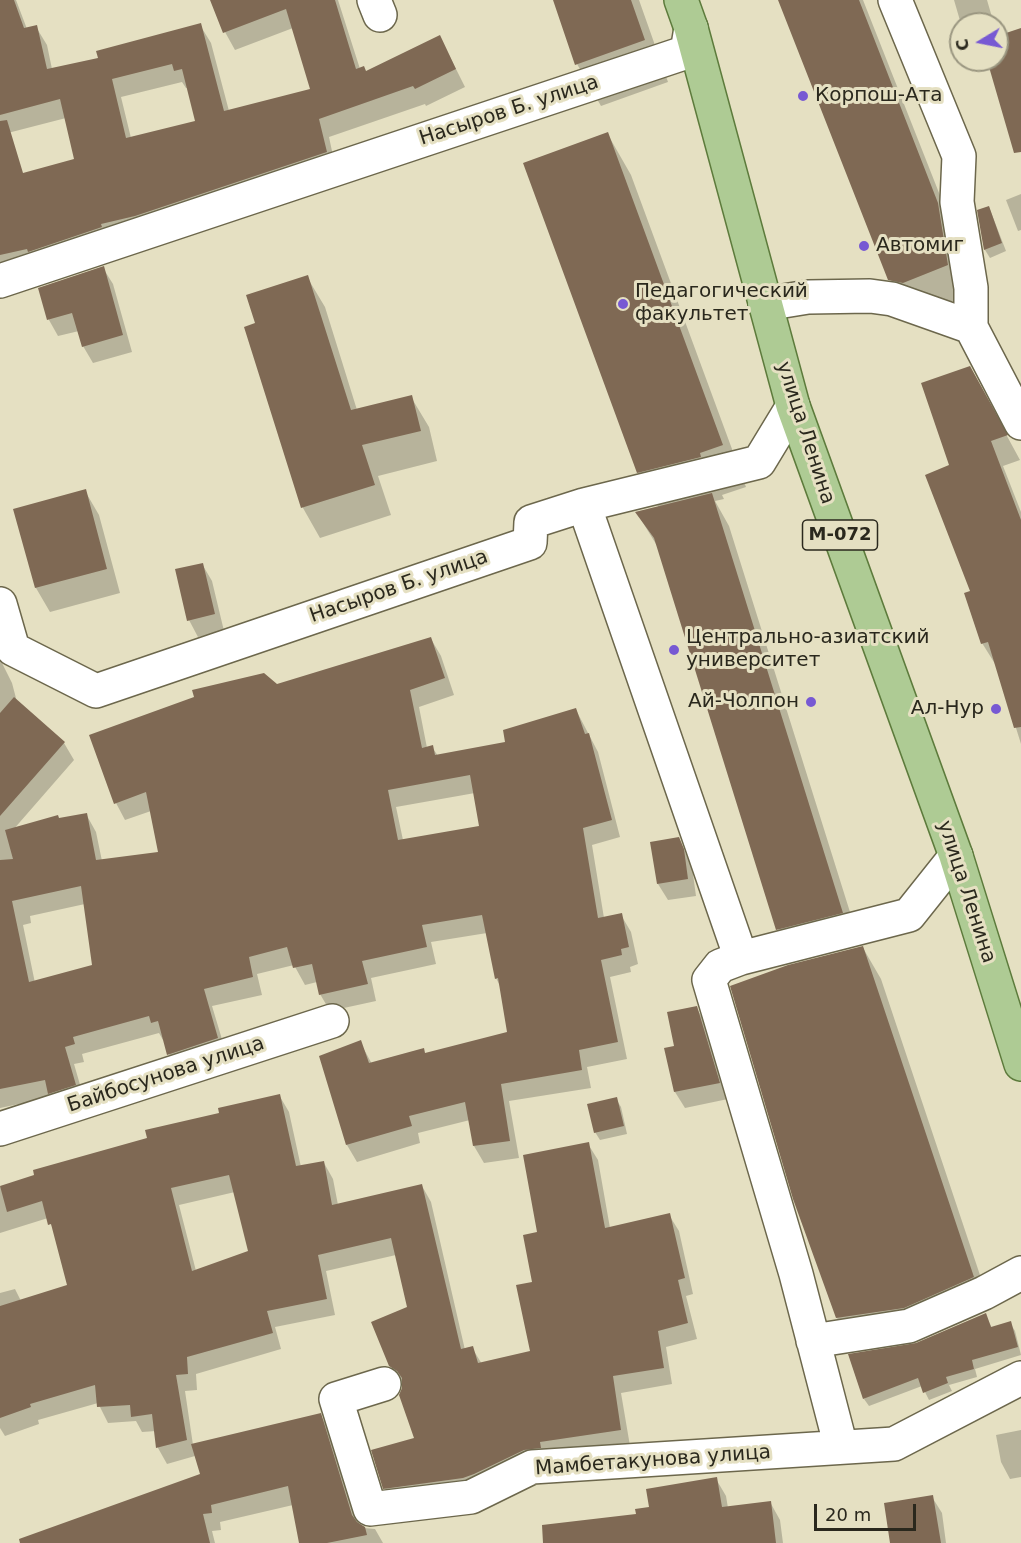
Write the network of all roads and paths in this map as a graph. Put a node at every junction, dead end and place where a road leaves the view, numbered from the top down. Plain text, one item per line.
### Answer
1 (895, 0) edge
2 (686, 14) edge
3 (0, 281) edge
4 (765, 304) junction
5 (971, 327) junction
6 (793, 406) junction
7 (1021, 423) edge
8 (584, 505) junction
9 (0, 604) edge
10 (956, 856) junction
11 (741, 958) junction
12 (332, 1021) dead end
13 (1021, 1064) edge
14 (0, 1129) edge
15 (1021, 1273) edge
16 (813, 1341) junction
17 (1021, 1378) edge
18 (384, 1384) dead end
19 (841, 1447) junction

1 - 5 street
2 - 3 street, Насыров Б. улица
2 - 4 main road, улица Ленина / М-072
4 - 5 street
4 - 6 main road, улица Ленина / М-072
5 - 7 street
6 - 8 street, Насыров Б. улица
6 - 10 main road, улица Ленина / М-072
8 - 9 street, Насыров Б. улица
8 - 11 street
10 - 11 street
10 - 13 main road, улица Ленина / М-072
11 - 16 street
12 - 14 street, Байбосунова улица
15 - 16 street
16 - 19 street
17 - 19 street, Мамбетакунова улица
18 - 19 street, Мамбетакунова улица

